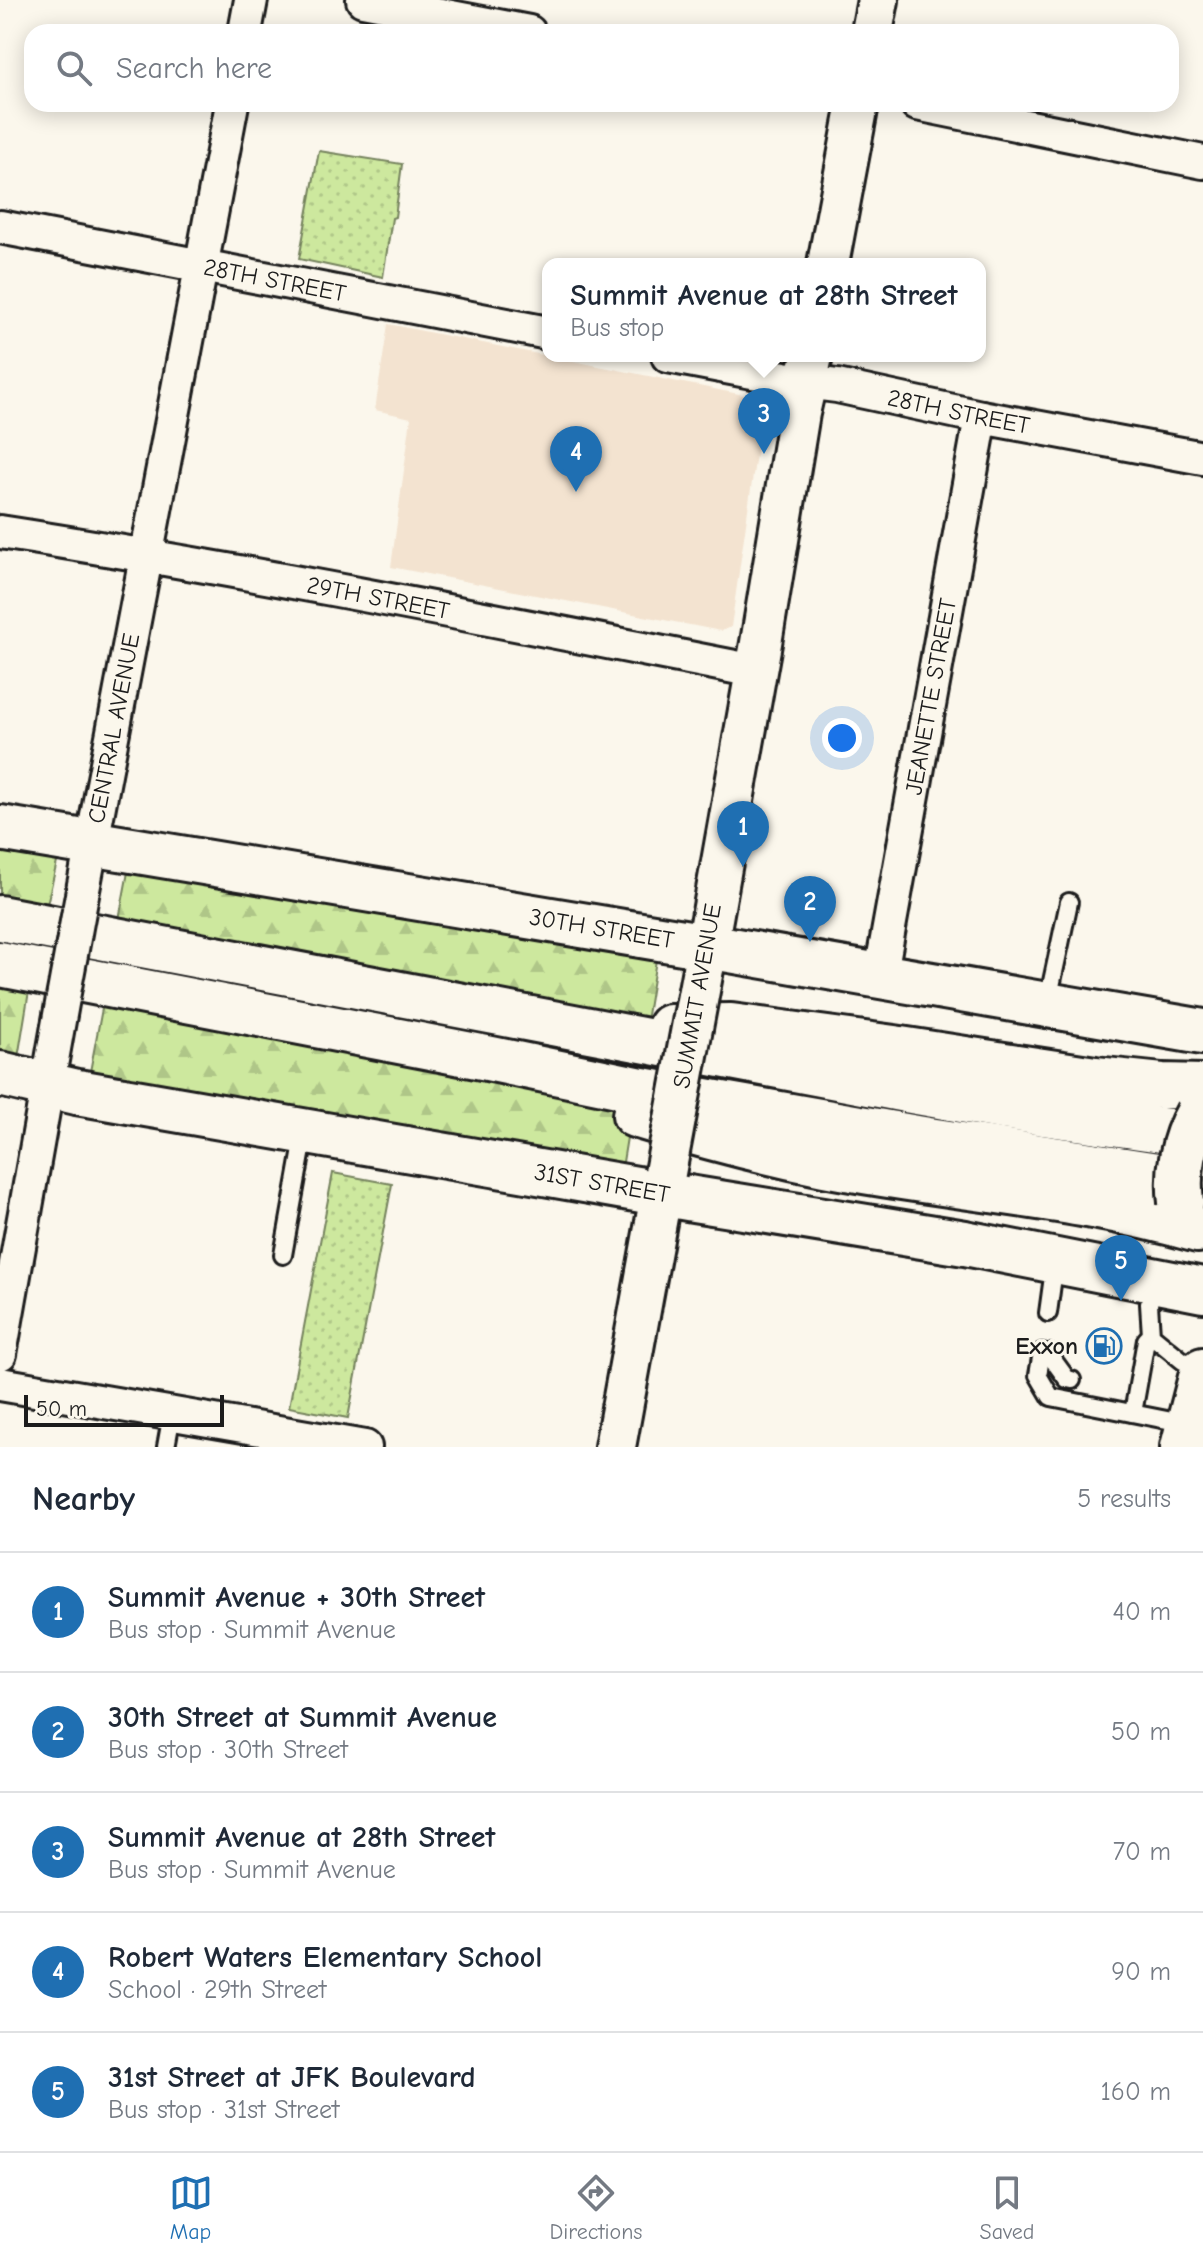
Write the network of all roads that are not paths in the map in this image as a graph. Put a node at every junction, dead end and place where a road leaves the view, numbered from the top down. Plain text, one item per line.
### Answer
1 (251, 0) edge
2 (363, 0) edge
3 (878, 0) edge
4 (246, 24) edge
5 (488, 24) edge
6 (874, 24) edge
7 (230, 112) edge
8 (856, 112) edge
9 (956, 112) edge
10 (1203, 162) edge
11 (0, 227) edge
12 (829, 258) edge
13 (201, 266) junction
14 (542, 332) edge
15 (733, 362) edge
16 (808, 369) edge
17 (981, 417) junction
18 (1203, 458) edge
19 (0, 532) edge
20 (147, 555) junction
21 (755, 671) junction
22 (0, 828) edge
23 (93, 842) junction
24 (1069, 902) dead end
25 (0, 918) edge
26 (705, 958) junction
27 (0, 964) edge
28 (880, 978) junction
29 (1047, 1006) junction
30 (1203, 1032) edge
31 (0, 1074) edge
32 (47, 1086) junction
33 (1202, 1111) edge
34 (306, 1131) junction
35 (663, 1183) junction
36 (1198, 1216) edge
37 (283, 1255) dead end
38 (1056, 1260) junction
39 (1154, 1280) junction
40 (1203, 1290) edge
41 (1048, 1313) dead end
42 (1143, 1338) junction
43 (0, 1354) edge
44 (1203, 1367) edge
45 (1072, 1380) dead end
46 (0, 1384) edge
47 (1133, 1413) junction
48 (172, 1414) junction
49 (1186, 1436) edge
50 (166, 1447) edge
51 (365, 1447) edge
52 (615, 1447) edge

1 - 4 street
2 - 5 street
3 - 6 street
7 - 13 street, CENTRAL AVENUE
8 - 12 street
9 - 10 street
11 - 13 street, 28TH STREET
13 - 14 street, 28TH STREET
13 - 20 street, CENTRAL AVENUE
15 - 16 street, 28TH STREET
16 - 17 street, 28TH STREET
16 - 21 street, SUMMIT AVENUE
17 - 18 street, 28TH STREET
17 - 28 street, JEANETTE STREET
19 - 20 street, 29TH STREET
20 - 21 street, 29TH STREET
20 - 23 street, CENTRAL AVENUE
21 - 26 street, SUMMIT AVENUE
22 - 23 main road, 30TH STREET
23 - 26 main road, 30TH STREET
23 - 32 street, CENTRAL AVENUE, bridge
24 - 29 lane
25 - 33 main road
26 - 28 main road, 30TH STREET
26 - 35 street, SUMMIT AVENUE, bridge
27 - 36 main road
28 - 29 main road, 30TH STREET
29 - 30 main road, 30TH STREET
31 - 32 main road, 31ST STREET
32 - 34 main road, 31ST STREET
32 - 43 street, CENTRAL AVENUE
33 - 36 main road, bridge
34 - 35 main road, 31ST STREET
34 - 37 lane
35 - 38 main road, 31ST STREET
35 - 52 street, SUMMIT AVENUE
38 - 39 main road, 31ST STREET
38 - 41 lane
39 - 40 main road, 31ST STREET
39 - 42 lane
42 - 44 lane
42 - 47 lane
44 - 49 main road
45 - 47 lane
46 - 48 street
47 - 49 lane
48 - 50 lane
48 - 51 street

